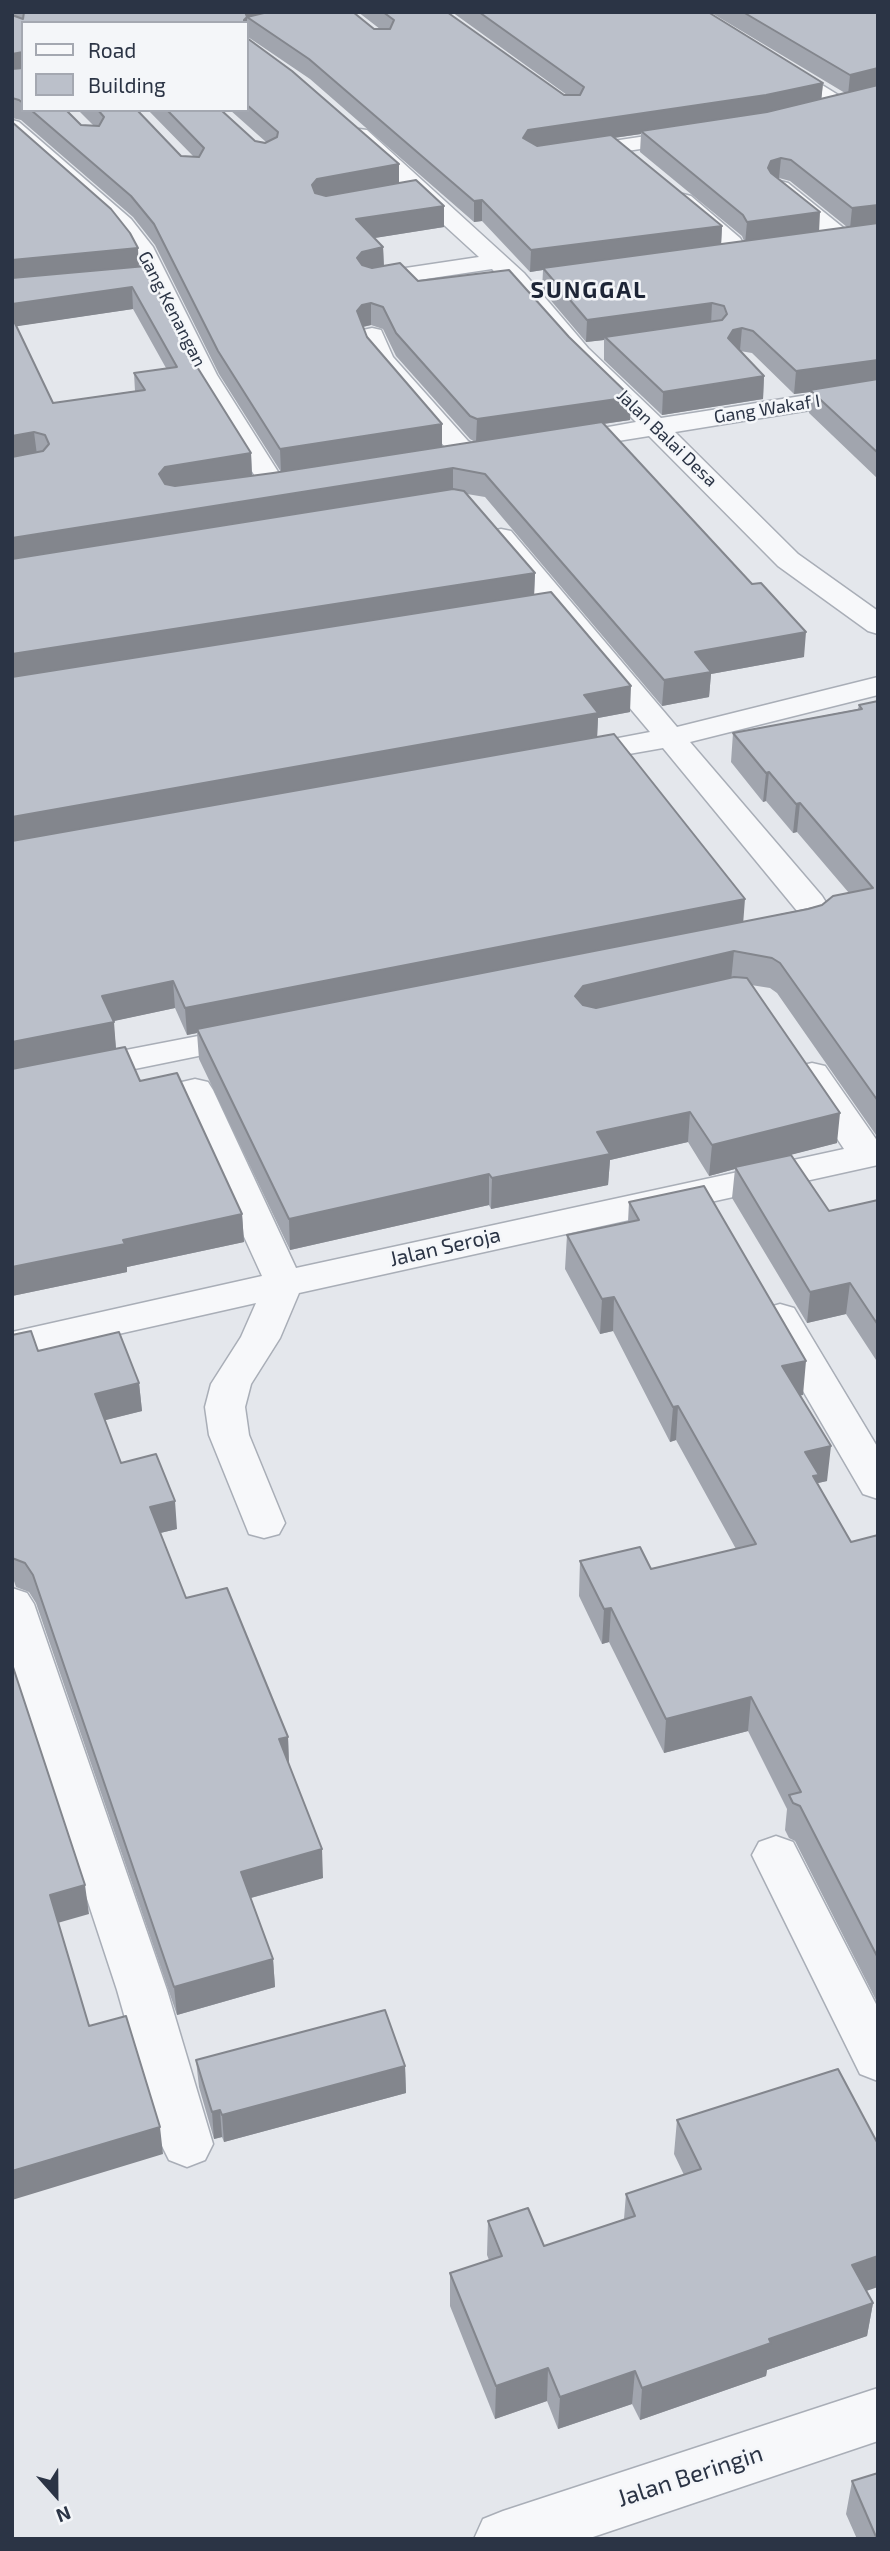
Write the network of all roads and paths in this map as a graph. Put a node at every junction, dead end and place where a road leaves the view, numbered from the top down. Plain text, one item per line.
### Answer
1 (690, 12) edge
2 (867, 99) edge
3 (846, 106) junction
4 (819, 112) edge
5 (341, 120) edge
6 (12, 126) edge
7 (712, 132) edge
8 (617, 147) junction
9 (549, 156) edge
10 (643, 169) edge
11 (780, 188) edge
12 (422, 190) junction
13 (671, 191) edge
14 (395, 195) edge
15 (866, 236) edge
16 (843, 240) junction
17 (817, 243) edge
18 (712, 257) edge
19 (496, 261) junction
20 (455, 268) junction
21 (159, 277) junction
22 (549, 279) edge
23 (134, 280) edge
24 (372, 280) edge
25 (519, 280) junction
26 (372, 335) dead end
27 (612, 348) edge
28 (579, 353) junction
29 (878, 391) edge
30 (850, 395) junction
31 (878, 420) edge
32 (656, 427) junction
33 (472, 453) junction
34 (432, 460) edge
35 (275, 486) edge
36 (486, 518) edge
37 (878, 625) edge
38 (878, 686) edge
39 (878, 715) edge
40 (679, 749) junction
41 (550, 771) edge
42 (740, 939) edge
43 (287, 1028) edge
44 (793, 1046) edge
45 (12, 1083) edge
46 (195, 1090) dead end
47 (872, 1154) edge
48 (705, 1189) junction
49 (725, 1224) edge
50 (284, 1283) junction
51 (760, 1283) edge
52 (12, 1345) edge
53 (878, 1484) edge
54 (264, 1523) dead end
55 (12, 1604) edge
56 (776, 1855) dead end
57 (878, 2059) edge
58 (187, 2144) dead end
59 (878, 2414) edge
60 (503, 2539) edge

1 - 3 street
2 - 3 street
3 - 4 street
5 - 12 street, Jalan Balai Desa
6 - 21 street, Gang Kenangan
7 - 8 street
8 - 9 street
8 - 10 street
11 - 16 street
12 - 14 street
12 - 19 street, Jalan Balai Desa
13 - 18 street
15 - 16 street
16 - 17 street
19 - 20 street
19 - 25 street, Jalan Balai Desa
20 - 24 street
20 - 25 street
21 - 23 street
21 - 35 street, Gang Kenangan
22 - 25 street
25 - 28 street, Jalan Balai Desa
26 - 33 street
27 - 28 street
28 - 32 street, Jalan Balai Desa
29 - 30 street, Gang Wakaf I
30 - 31 street
30 - 32 street, Gang Wakaf I
32 - 33 street, Gang Wakaf I
32 - 37 street, Jalan Balai Desa
33 - 34 street, Gang Wakaf I
36 - 40 street
38 - 40 street
39 - 40 street
40 - 41 street
40 - 42 street
43 - 45 street
44 - 47 street
46 - 50 street
47 - 48 street, Jalan Seroja
48 - 49 street
48 - 50 street, Jalan Seroja
50 - 52 street, Jalan Seroja
50 - 54 street
51 - 53 street
55 - 58 street
56 - 57 street
59 - 60 street, Jalan Beringin

